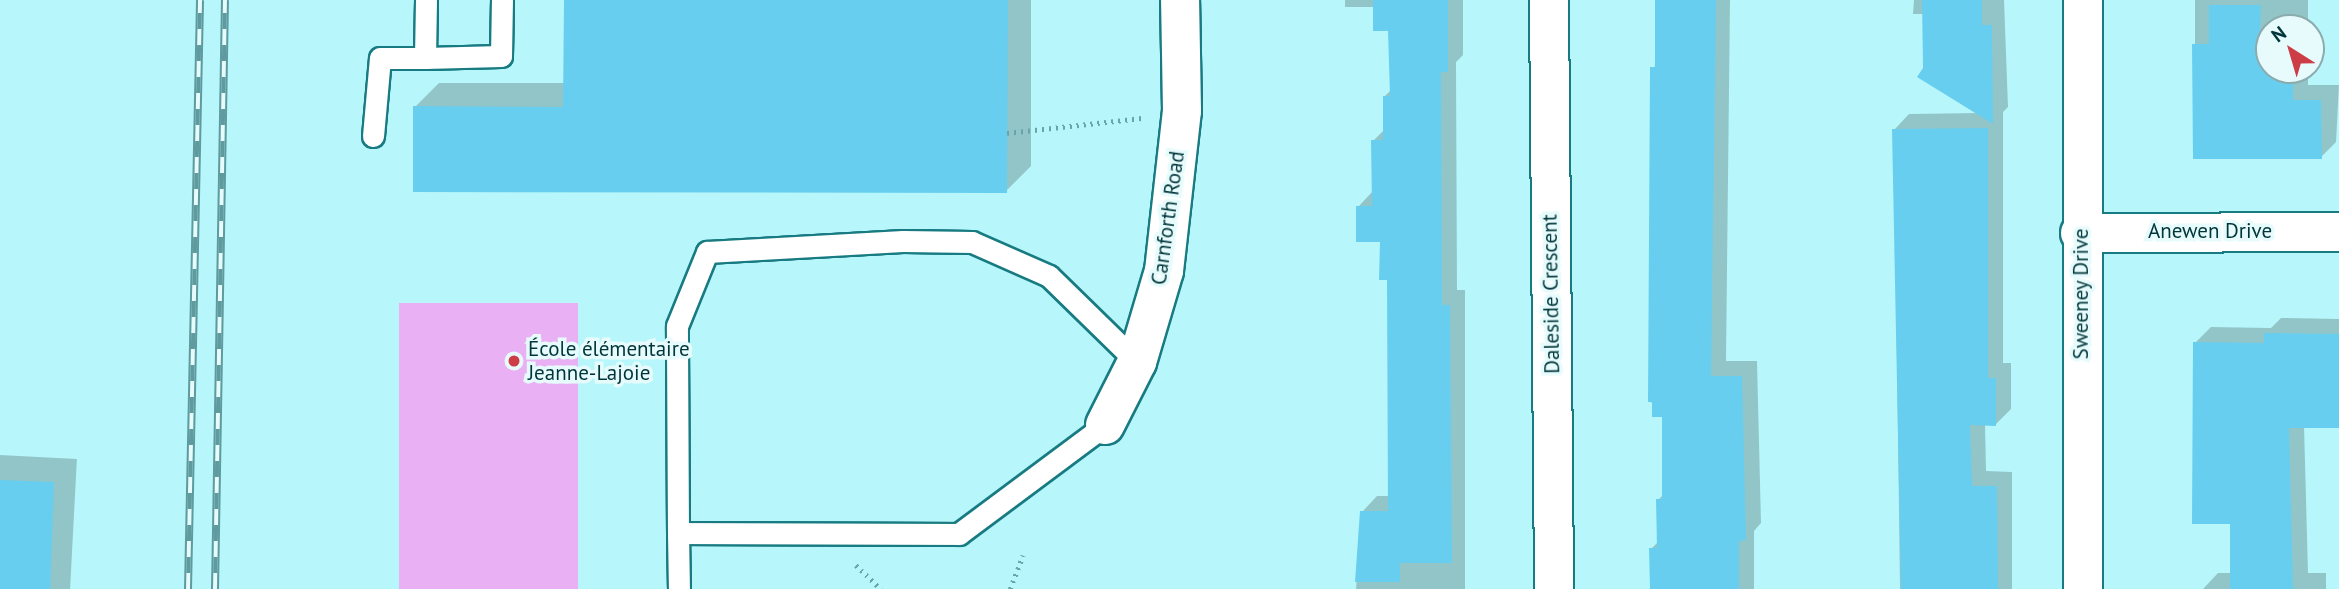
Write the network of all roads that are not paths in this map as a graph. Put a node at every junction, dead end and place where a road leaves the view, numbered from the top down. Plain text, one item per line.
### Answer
1 (426, 0) edge
2 (502, 0) edge
3 (1180, 0) edge
4 (1549, 0) edge
5 (2083, 0) edge
6 (425, 58) junction
7 (373, 136) dead end
8 (2339, 232) edge
9 (2080, 233) junction
10 (1137, 362) junction
11 (1105, 425) joint
12 (678, 533) junction
13 (679, 589) edge
14 (1554, 589) edge
15 (2083, 589) edge

1 - 6 lane
2 - 6 lane
3 - 10 street, Carnforth Road
4 - 14 street, Daleside Crescent
5 - 9 street, Sweeney Drive
6 - 7 lane
8 - 9 street, Anewen Drive
9 - 15 street, Sweeney Drive
10 - 11 street, Carnforth Road
10 - 12 lane
11 - 12 lane
12 - 13 lane

